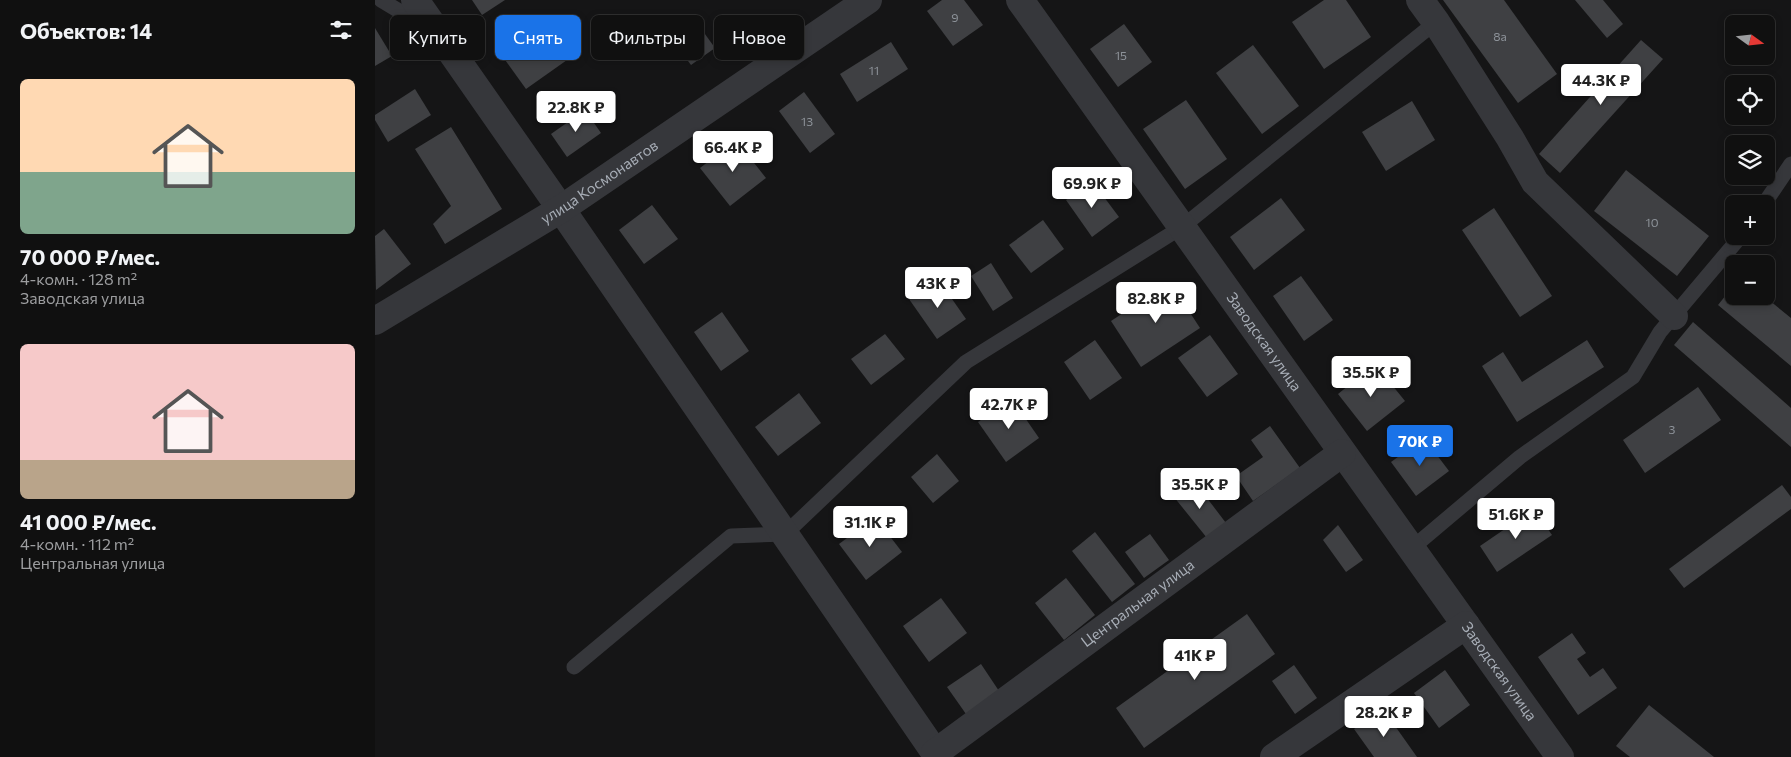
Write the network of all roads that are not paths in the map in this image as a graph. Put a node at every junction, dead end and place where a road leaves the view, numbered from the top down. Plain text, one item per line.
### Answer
1 (381, 0) edge
2 (415, 0) edge
3 (868, 0) edge
4 (1020, 0) edge
5 (1420, 0) edge
6 (405, 15) edge
7 (426, 15) edge
8 (1436, 22) junction
9 (457, 60) edge
10 (1791, 164) edge
11 (1770, 195) edge
12 (561, 209) junction
13 (1182, 227) junction
14 (1733, 245) edge
15 (1673, 316) junction
16 (375, 321) edge
17 (1343, 453) junction
18 (785, 534) junction
19 (1411, 549) junction
20 (1466, 626) junction
21 (574, 667) dead end
22 (936, 755) edge
23 (1274, 757) edge
24 (1560, 757) edge

1 - 6 lane
2 - 7 street
3 - 12 street, улица Космонавтов
4 - 13 street, Заводская улица
5 - 8 street
8 - 13 lane
8 - 15 street
9 - 12 street
10 - 11 lane
12 - 16 street, улица Космонавтов
12 - 18 street
13 - 17 street, Заводская улица
13 - 18 lane
14 - 15 lane
15 - 19 lane
17 - 19 street, Заводская улица
17 - 22 street, Центральная улица
18 - 21 lane
18 - 22 street
19 - 20 street, Заводская улица
20 - 23 street
20 - 24 street, Заводская улица

